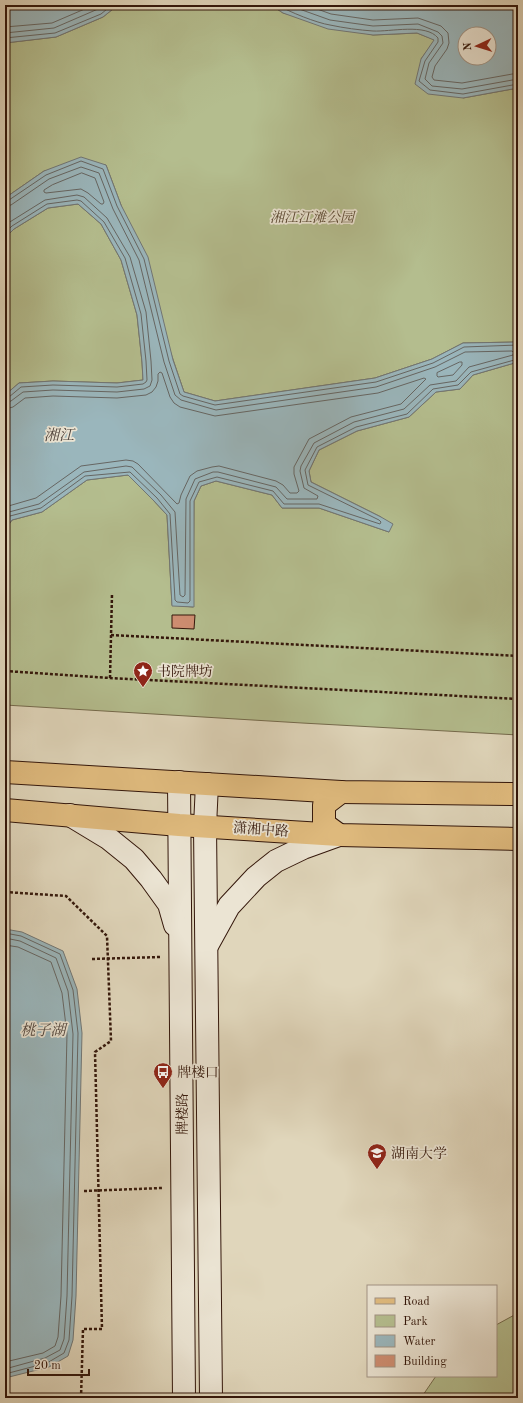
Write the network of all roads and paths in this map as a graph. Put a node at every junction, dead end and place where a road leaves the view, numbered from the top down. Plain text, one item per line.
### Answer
1 (112, 594) dead end
2 (111, 635) junction
3 (518, 656) edge
4 (5, 671) edge
5 (110, 678) junction
6 (518, 699) edge
7 (5, 772) edge
8 (179, 782) junction
9 (207, 784) junction
10 (341, 792) junction
11 (518, 794) edge
12 (5, 810) edge
13 (70, 815) junction
14 (179, 825) junction
15 (205, 826) junction
16 (339, 835) junction
17 (518, 839) edge
18 (5, 892) edge
19 (207, 945) junction
20 (180, 950) junction
21 (92, 959) dead end
22 (108, 959) junction
23 (182, 1187) junction
24 (98, 1190) junction
25 (84, 1191) dead end
26 (184, 1396) edge
27 (75, 1398) edge
28 (81, 1398) edge
29 (211, 1398) edge

1 - 2 path
2 - 3 path
2 - 5 path
4 - 5 path
5 - 6 path
7 - 8 main road
8 - 9 main road
8 - 14 main road, 牌楼路
9 - 10 main road
9 - 15 main road, 牌楼路
10 - 11 main road
10 - 16 main road
12 - 13 main road, 潇湘中路
13 - 14 main road, 潇湘中路
13 - 20 main road
14 - 15 main road, 潇湘中路
14 - 20 main road, 牌楼路
15 - 16 main road, 潇湘中路
15 - 19 main road, 牌楼路
16 - 17 main road, 潇湘中路
16 - 19 main road
18 - 22 path
19 - 29 main road, 牌楼路
20 - 22 path
20 - 23 main road, 牌楼路
21 - 22 path
22 - 24 path
23 - 24 path
23 - 26 main road, 牌楼路
24 - 25 path
24 - 28 path
26 - 28 path
27 - 28 path

